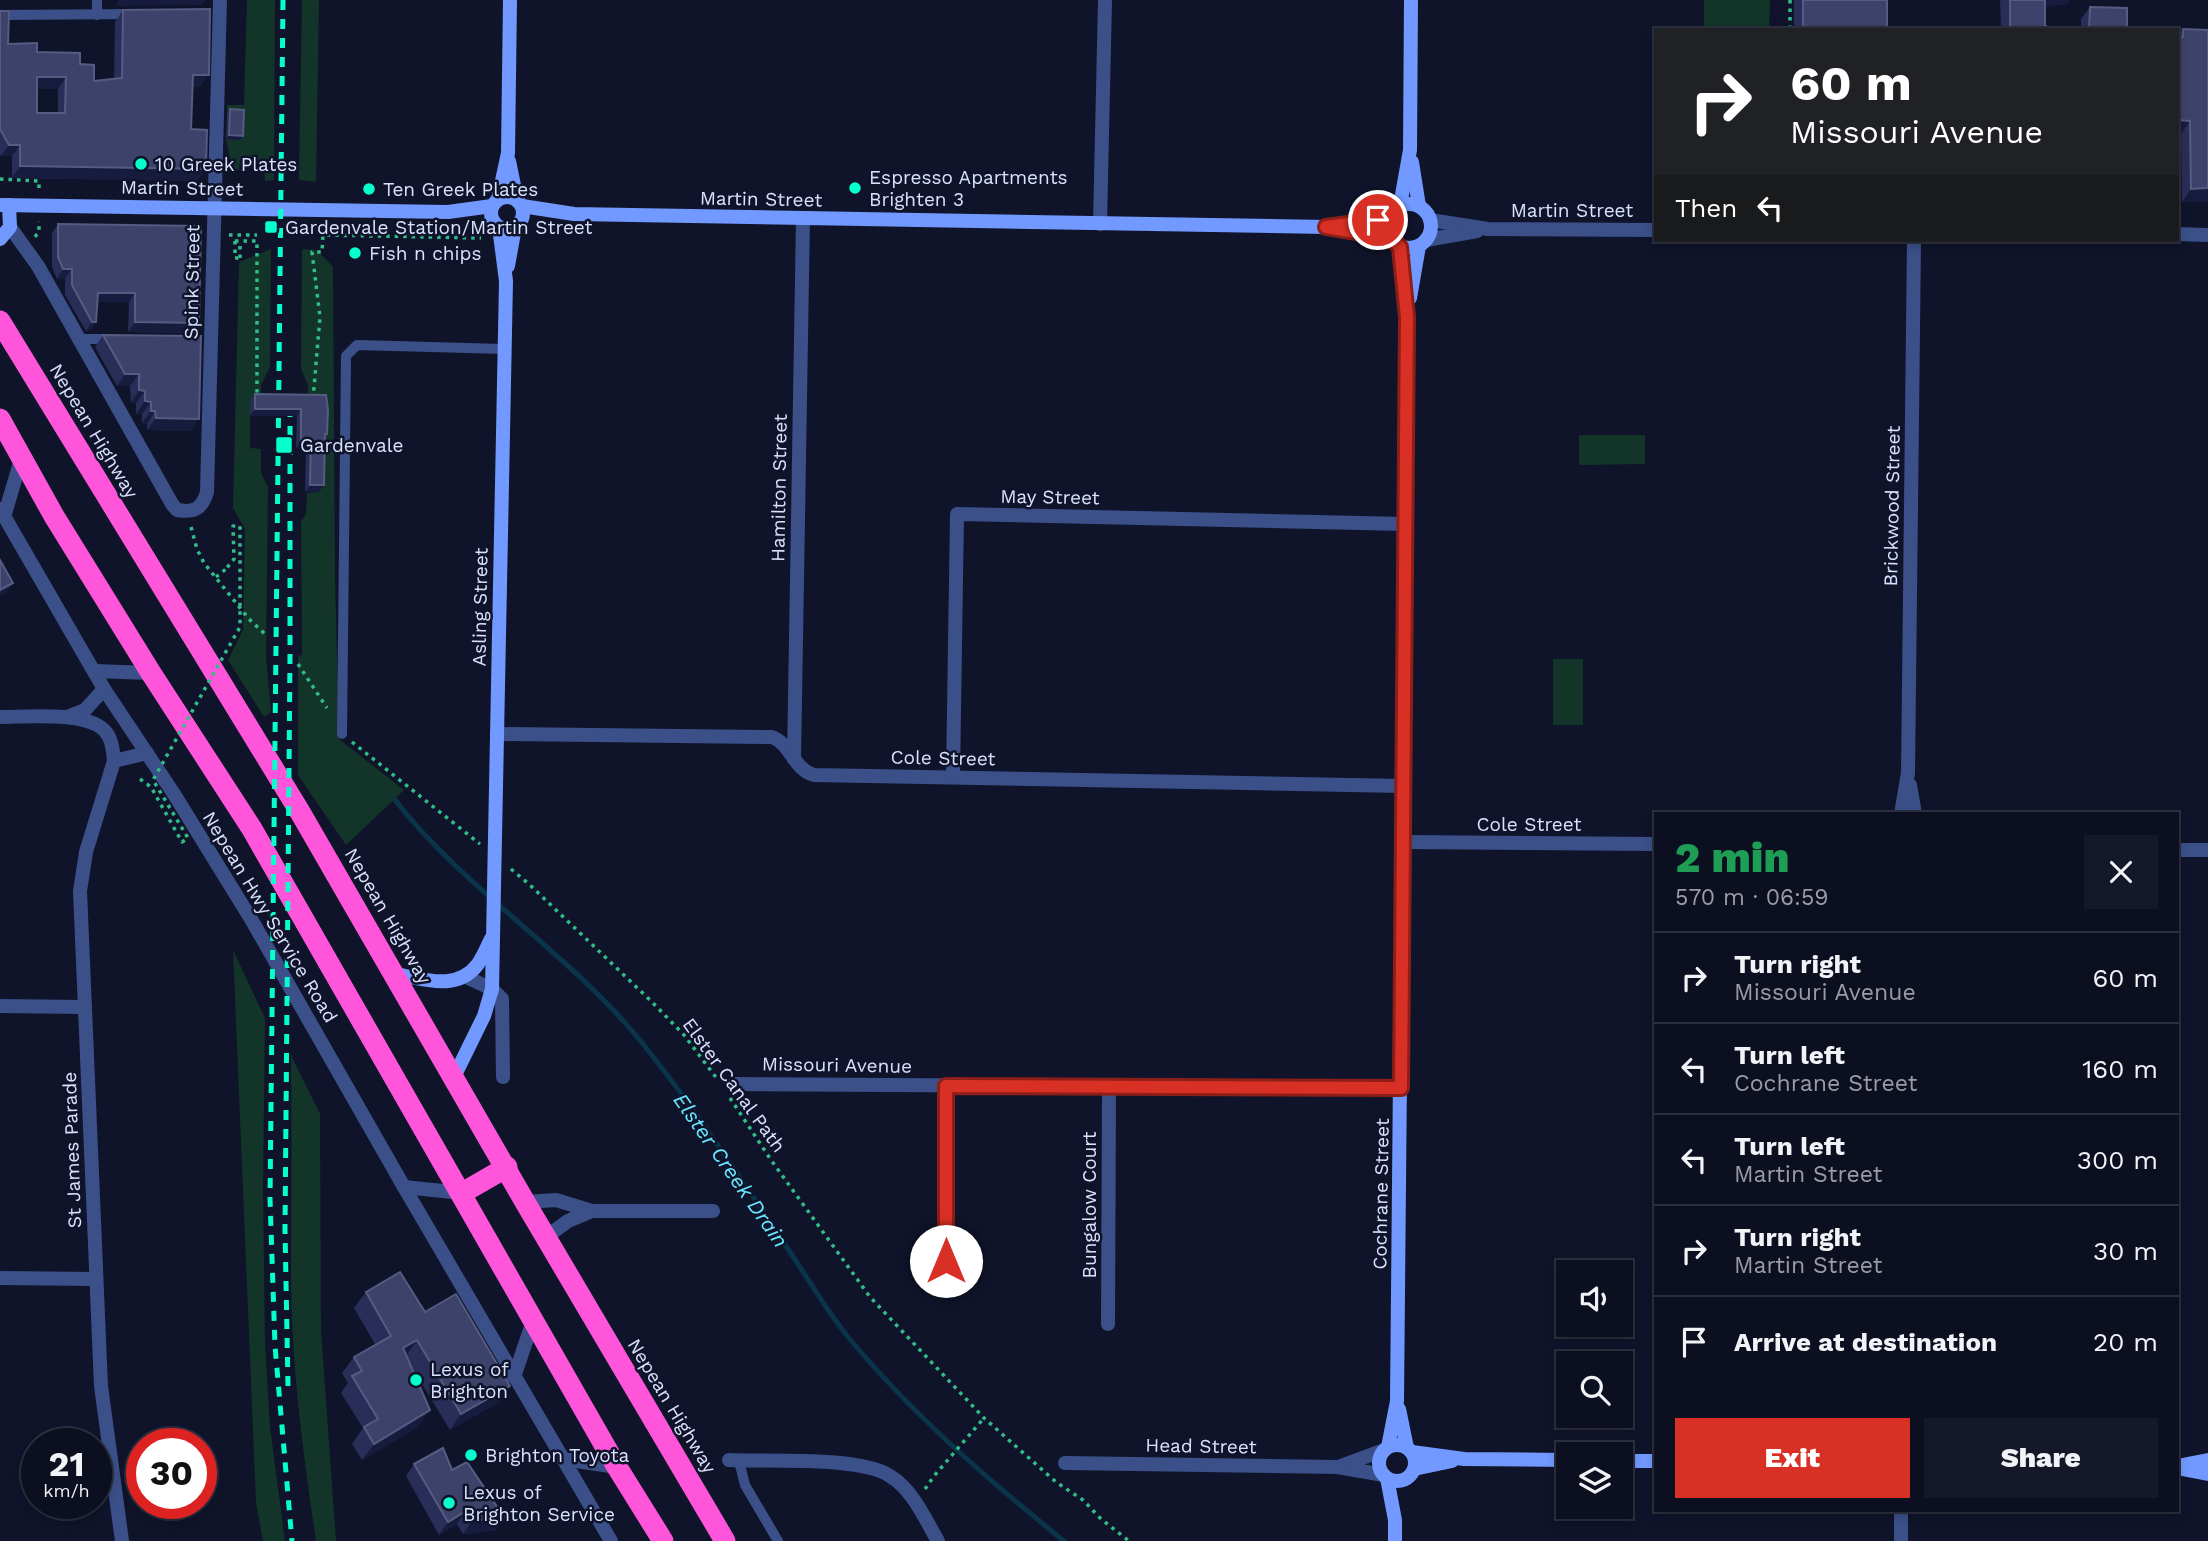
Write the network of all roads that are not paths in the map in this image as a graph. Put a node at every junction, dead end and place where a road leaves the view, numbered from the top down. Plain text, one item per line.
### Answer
1 (97, 0) edge
2 (510, 0) edge
3 (1105, 0) edge
4 (1410, 0) edge
5 (215, 9) edge
6 (151, 14) edge
7 (0, 15) edge
8 (97, 15) junction
9 (1410, 150) junction
10 (508, 153) junction
11 (3, 202) edge
12 (1400, 206) junction
13 (1419, 206) junction
14 (213, 208) junction
15 (495, 213) junction
16 (519, 213) junction
17 (803, 218) junction
18 (1388, 219) junction
19 (1430, 220) junction
20 (1100, 223) junction
21 (10, 227) junction
22 (1326, 227) junction
23 (1488, 229) junction
24 (1654, 230) edge
25 (2179, 234) edge
26 (2208, 235) edge
27 (0, 239) edge
28 (1914, 242) edge
29 (1395, 243) junction
30 (1423, 243) junction
31 (506, 281) junction
32 (1407, 317) junction
33 (0, 321) edge
34 (79, 339) junction
35 (131, 340) edge
36 (504, 349) junction
37 (7, 350) edge
38 (0, 419) edge
39 (22, 456) junction
40 (187, 512) joint
41 (2, 513) edge
42 (1405, 524) junction
43 (94, 671) junction
44 (151, 673) junction
45 (104, 689) junction
46 (0, 717) edge
47 (65, 717) junction
48 (342, 734) road end
49 (497, 734) junction
50 (147, 753) junction
51 (794, 759) junction
52 (114, 761) junction
53 (1908, 773) junction
54 (953, 777) junction
55 (1403, 786) junction
56 (1901, 812) edge
57 (1915, 812) edge
58 (1403, 842) junction
59 (1654, 844) edge
60 (2179, 850) edge
61 (2208, 850) edge
62 (493, 934) junction
63 (395, 974) junction
64 (464, 976) junction
65 (492, 989) junction
66 (0, 1006) edge
67 (85, 1007) junction
68 (454, 1077) junction
69 (503, 1077) dead end
70 (946, 1086) junction
71 (730, 1087) road end
72 (1110, 1087) junction
73 (1401, 1088) junction
74 (507, 1167) junction
75 (404, 1187) junction
76 (462, 1193) junction
77 (525, 1202) junction
78 (592, 1211) junction
79 (713, 1211) dead end
80 (546, 1237) junction
81 (946, 1261) dead end
82 (0, 1278) edge
83 (96, 1279) junction
84 (533, 1321) junction
85 (1108, 1324) dead end
86 (514, 1377) junction
87 (1397, 1401) junction
88 (1386, 1449) junction
89 (1409, 1450) junction
90 (563, 1459) junction
91 (1464, 1459) junction
92 (1556, 1460) edge
93 (2208, 1460) edge
94 (734, 1461) joint
95 (1633, 1461) edge
96 (1654, 1461) edge
97 (1065, 1463) dead end
98 (617, 1467) junction
99 (1337, 1467) junction
100 (2179, 1467) edge
101 (2179, 1467) edge
102 (1410, 1474) junction
103 (2208, 1474) edge
104 (1385, 1476) junction
105 (1901, 1512) edge
106 (1395, 1520) junction
107 (122, 1541) edge
108 (611, 1541) edge
109 (663, 1541) edge
110 (726, 1541) edge
111 (778, 1541) edge
112 (938, 1541) edge
113 (1395, 1541) edge
114 (1901, 1541) edge

1 - 8 lane
2 - 10 street, Asling Street
3 - 20 street
4 - 9 street
5 - 14 street, Spink Street
6 - 8 lane
7 - 8 lane
9 - 12 street
9 - 13 street
10 - 15 street, Asling Street
10 - 16 street, Asling Street
11 - 14 street, Martin Street
11 - 21 street
12 - 13 street
12 - 18 street
13 - 19 street
14 - 15 street, Martin Street
14 - 40 street, Spink Street
15 - 16 street
15 - 16 street
15 - 31 street, Asling Street
16 - 17 street, Martin Street
16 - 31 street, Asling Street
17 - 20 street, Martin Street
17 - 51 street, Hamilton Street
18 - 22 street, Martin Street
18 - 29 street
19 - 23 street, Martin Street
19 - 30 street
20 - 22 street, Martin Street
21 - 27 street
21 - 34 street, Nepean Highway
22 - 29 street, Martin Street
23 - 24 street, Martin Street
23 - 30 street, Martin Street
25 - 26 street
28 - 53 street, Brickwood Street
29 - 30 street
29 - 32 street, Cochrane Street
30 - 32 street, Cochrane Street
31 - 36 street, Asling Street
32 - 42 street, Cochrane Street
33 - 37 highway, Nepean Highway
34 - 35 lane
34 - 40 street, Nepean Highway
36 - 48 lane
36 - 49 street, Asling Street
37 - 63 highway, Nepean Highway
38 - 39 highway
39 - 41 street, Nepean Hwy Service Road
39 - 44 highway
41 - 43 street, Nepean Hwy Service Road
42 - 54 street, May Street
42 - 55 street, Cochrane Street
43 - 44 street
43 - 45 street, Nepean Hwy Service Road
44 - 76 highway
45 - 47 street
45 - 50 street, Nepean Hwy Service Road
46 - 47 street
47 - 52 street, St James Parade
49 - 51 street, Cole Street
49 - 62 street, Asling Street
50 - 52 street
50 - 75 street, Nepean Hwy Service Road
51 - 54 street, Cole Street
52 - 67 street, St James Parade
53 - 56 street, Brickwood Street
53 - 57 street, Brickwood Street
54 - 55 street, Cole Street
55 - 58 street, Cochrane Street
58 - 59 street, Cole Street
58 - 73 street, Cochrane Street
60 - 61 street
62 - 64 street, Asling Street
62 - 65 street, Asling Street
63 - 64 street
63 - 68 highway, Nepean Highway
64 - 65 street
65 - 68 street, Asling Street
65 - 69 street, Asling Street
66 - 67 street
67 - 83 street, St James Parade
68 - 74 highway, Nepean Highway
70 - 71 street, Missouri Avenue
70 - 72 street, Missouri Avenue
70 - 81 street
72 - 73 street, Missouri Avenue
72 - 85 street, Bungalow Court
73 - 87 street, Cochrane Street
74 - 76 highway
74 - 77 highway, Nepean Highway
75 - 76 street
75 - 86 street, Nepean Hwy Service Road
76 - 84 highway
77 - 78 street
77 - 80 highway, Nepean Highway
78 - 79 street
78 - 80 street
80 - 110 highway, Nepean Highway
82 - 83 street
83 - 107 street, St James Parade
84 - 86 street
84 - 98 highway
86 - 90 street, Nepean Hwy Service Road
87 - 88 street, Cochrane Street
87 - 89 street, Cochrane Street
88 - 89 street
88 - 99 street, Head Street
88 - 104 street
89 - 91 street
89 - 102 street
90 - 98 street
90 - 108 street, Nepean Hwy Service Road
91 - 92 street
91 - 102 street
93 - 100 street
94 - 111 lane
94 - 112 street
95 - 96 street
97 - 99 street, Head Street
98 - 109 highway
99 - 104 street, Head Street
101 - 103 street
102 - 104 street
102 - 106 street
104 - 106 street
105 - 114 street
106 - 113 street

